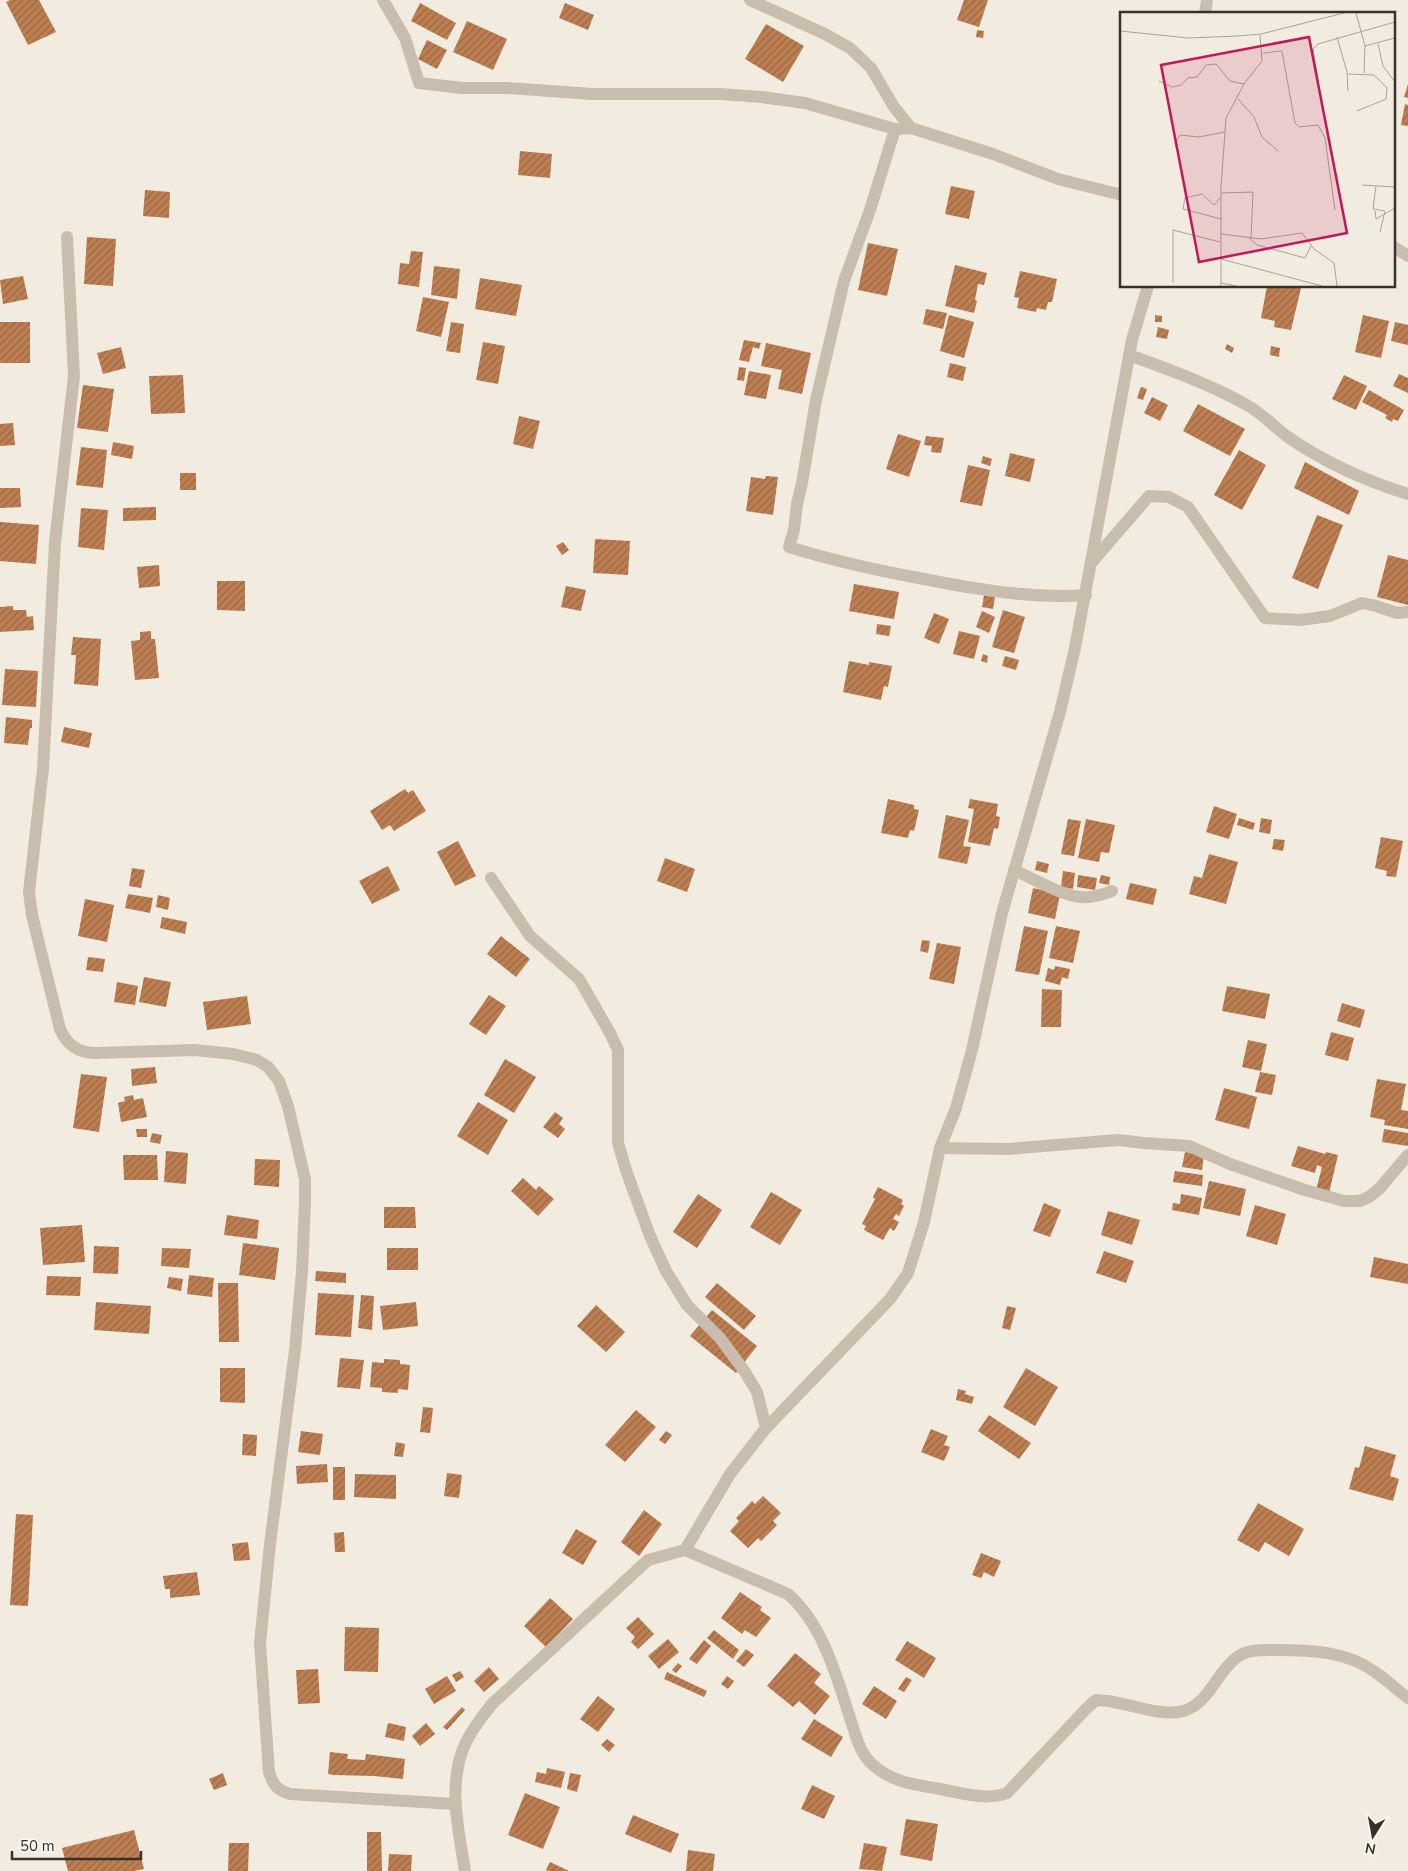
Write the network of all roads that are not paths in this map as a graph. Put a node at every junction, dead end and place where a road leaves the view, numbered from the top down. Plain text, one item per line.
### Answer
1 (383, 0) edge
2 (750, 0) edge
3 (911, 128) junction
4 (896, 129) junction
5 (1120, 195) edge
6 (67, 237) dead end
7 (1396, 248) edge
8 (1408, 256) edge
9 (1147, 288) edge
10 (1129, 355) junction
11 (1408, 494) edge
12 (1091, 563) junction
13 (1086, 596) junction
14 (1408, 612) edge
15 (1014, 870) junction
16 (491, 878) dead end
17 (1112, 892) dead end
18 (940, 1148) junction
19 (1408, 1155) edge
20 (766, 1428) junction
21 (685, 1550) junction
22 (1408, 1698) edge
23 (455, 1804) junction
24 (465, 1871) edge

1 - 4 street
2 - 3 street
3 - 4 street
3 - 5 street
4 - 13 street
6 - 23 street
7 - 8 street
9 - 10 street
10 - 11 street
10 - 12 street
12 - 13 street
12 - 14 street
13 - 15 street
15 - 17 street
15 - 18 street
16 - 20 street
18 - 19 street
18 - 20 street
20 - 21 street
21 - 22 street
21 - 23 street
23 - 24 street

